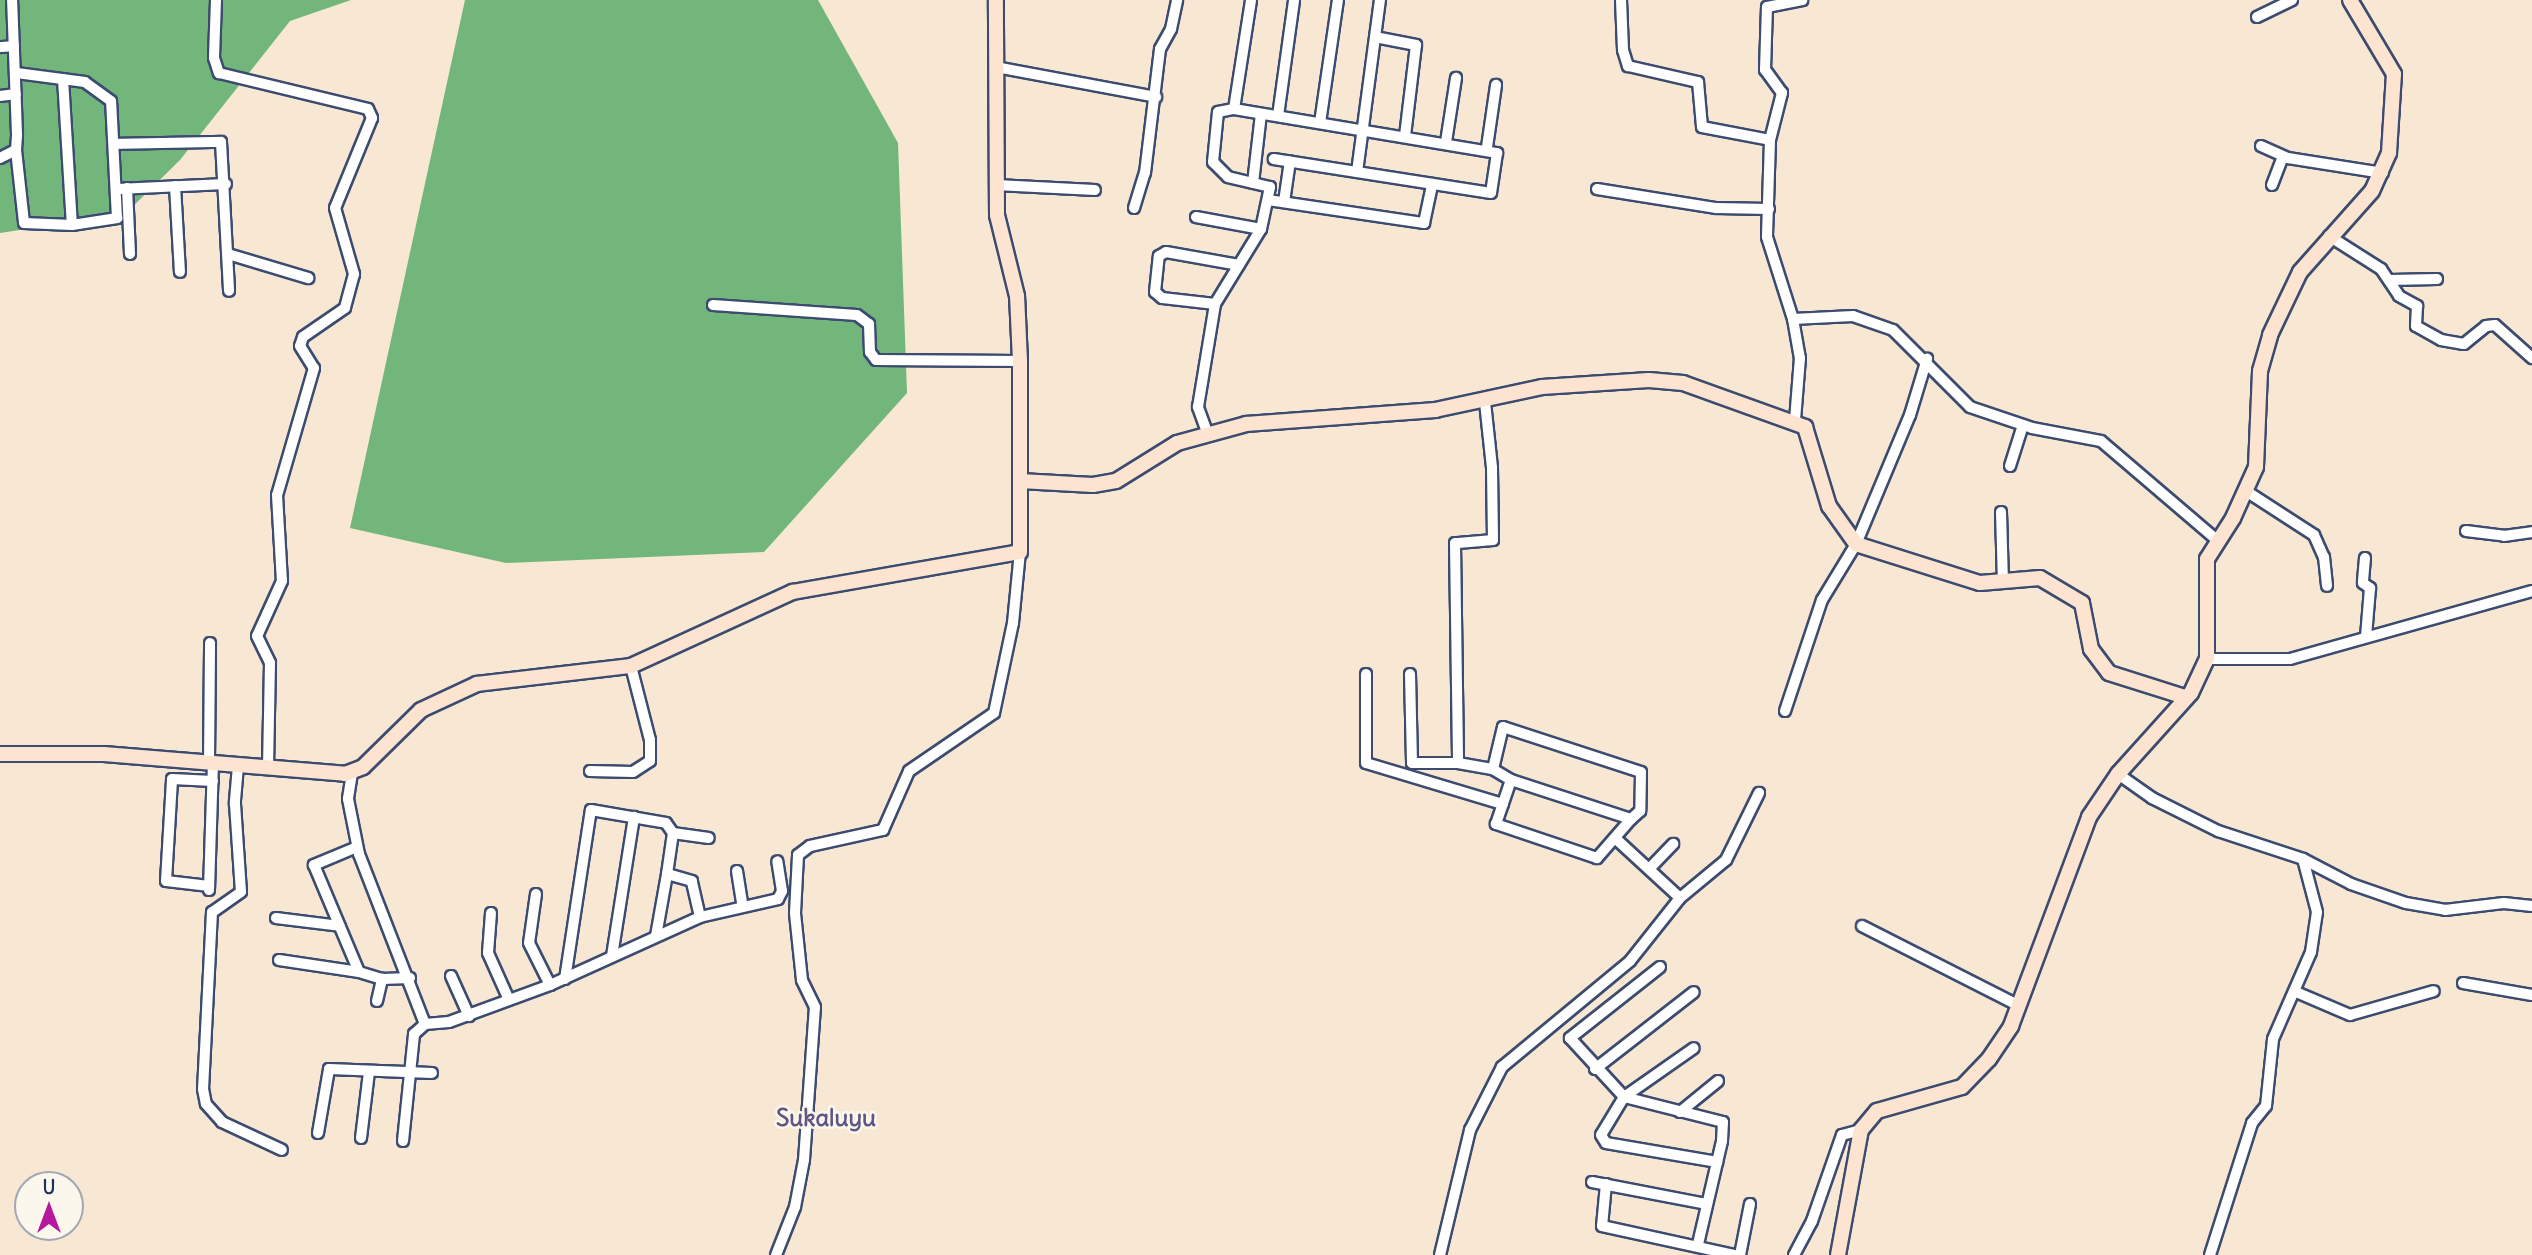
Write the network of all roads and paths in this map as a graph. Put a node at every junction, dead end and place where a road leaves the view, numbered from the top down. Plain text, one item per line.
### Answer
1 (12, 0) edge
2 (216, 0) edge
3 (996, 0) edge
4 (1177, 0) edge
5 (1251, 0) edge
6 (1294, 0) edge
7 (1338, 0) edge
8 (1380, 0) edge
9 (1621, 0) edge
10 (1802, 0) edge
11 (2292, 0) edge
12 (2350, 0) edge
13 (2257, 17) dead end
14 (1375, 37) junction
15 (14, 46) junction
16 (0, 47) edge
17 (996, 67) junction
18 (17, 73) junction
19 (1455, 78) dead end
20 (63, 79) junction
21 (1496, 85) dead end
22 (16, 94) junction
23 (0, 96) edge
24 (1156, 97) junction
25 (1234, 109) junction
26 (1261, 114) junction
27 (1278, 116) junction
28 (1320, 123) junction
29 (1363, 130) junction
30 (1405, 136) junction
31 (1770, 140) junction
32 (1446, 142) junction
33 (114, 144) junction
34 (2261, 146) dead end
35 (1487, 148) junction
36 (16, 150) junction
37 (2283, 156) junction
38 (0, 158) edge
39 (1274, 159) dead end
40 (1290, 161) junction
41 (1357, 172) junction
42 (2383, 173) junction
43 (1253, 183) junction
44 (226, 184) junction
45 (1432, 184) junction
46 (996, 185) junction
47 (2272, 185) dead end
48 (175, 186) junction
49 (122, 188) junction
50 (1597, 189) dead end
51 (1095, 190) dead end
52 (1268, 200) junction
53 (1284, 202) junction
54 (1134, 208) dead end
55 (1769, 209) junction
56 (1196, 217) dead end
57 (72, 225) junction
58 (1261, 229) junction
59 (2329, 236) junction
60 (130, 254) dead end
61 (228, 254) junction
62 (1239, 265) junction
63 (180, 272) dead end
64 (308, 278) dead end
65 (2437, 279) dead end
66 (2390, 280) junction
67 (229, 291) dead end
68 (1215, 304) junction
69 (713, 305) dead end
70 (1793, 319) junction
71 (2532, 358) edge
72 (1927, 359) junction
73 (1020, 361) junction
74 (1485, 402) junction
75 (1795, 420) junction
76 (2023, 425) junction
77 (1208, 432) junction
78 (2010, 466) dead end
79 (1020, 481) junction
80 (2246, 491) junction
81 (2001, 512) dead end
82 (2466, 531) dead end
83 (2532, 532) edge
84 (2218, 541) junction
85 (1856, 544) junction
86 (1020, 552) junction
87 (2365, 558) dead end
88 (2003, 582) junction
89 (2326, 586) dead end
90 (2532, 591) edge
91 (2366, 638) junction
92 (210, 643) dead end
93 (2207, 659) junction
94 (631, 666) junction
95 (1366, 674) dead end
96 (1410, 674) dead end
97 (2185, 697) junction
98 (1785, 711) dead end
99 (0, 754) edge
100 (1412, 763) junction
101 (1458, 763) junction
102 (211, 764) junction
103 (238, 766) junction
104 (268, 768) junction
105 (1493, 769) junction
106 (590, 771) dead end
107 (1394, 772) junction
108 (352, 773) junction
109 (2118, 774) junction
110 (1511, 780) junction
111 (213, 781) junction
112 (1759, 793) dead end
113 (1503, 804) junction
114 (634, 817) junction
115 (1631, 819) junction
116 (673, 833) junction
117 (709, 838) dead end
118 (1615, 838) junction
119 (1673, 844) dead end
120 (357, 847) junction
121 (2303, 859) junction
122 (777, 861) dead end
123 (1649, 869) junction
124 (737, 871) dead end
125 (667, 874) junction
126 (536, 894) dead end
127 (1680, 898) junction
128 (743, 906) junction
129 (2532, 906) edge
130 (491, 913) dead end
131 (700, 917) junction
132 (276, 918) dead end
133 (340, 926) junction
134 (1862, 926) dead end
135 (656, 936) junction
136 (612, 956) junction
137 (279, 960) dead end
138 (1660, 967) dead end
139 (359, 972) junction
140 (450, 976) dead end
141 (410, 978) junction
142 (382, 979) junction
143 (565, 979) junction
144 (2463, 983) dead end
145 (550, 985) junction
146 (2434, 991) dead end
147 (1694, 992) dead end
148 (2296, 992) junction
149 (2532, 995) edge
150 (509, 1000) junction
151 (377, 1001) dead end
152 (2018, 1005) junction
153 (469, 1016) junction
154 (425, 1024) junction
155 (1694, 1048) dead end
156 (1595, 1069) junction
157 (369, 1072) junction
158 (410, 1073) junction
159 (432, 1073) dead end
160 (1718, 1081) dead end
161 (1624, 1097) junction
162 (1680, 1112) junction
163 (1861, 1130) junction
164 (318, 1133) dead end
165 (361, 1138) dead end
166 (403, 1141) dead end
167 (282, 1150) dead end
168 (1717, 1162) junction
169 (1592, 1182) dead end
170 (1606, 1184) junction
171 (1706, 1204) junction
172 (1750, 1204) dead end
173 (1698, 1244) junction
174 (776, 1255) edge
175 (1440, 1255) edge
176 (1734, 1255) edge
177 (1740, 1255) edge
178 (1794, 1255) edge
179 (1838, 1255) edge
180 (2210, 1255) edge

1 - 15 street
2 - 104 street
3 - 17 street
4 - 24 street
5 - 25 street
6 - 27 street
7 - 28 street
8 - 14 street
9 - 31 street
10 - 31 street
11 - 13 street
12 - 42 street
14 - 29 street
14 - 30 street
15 - 16 street
15 - 18 street
17 - 24 street
17 - 46 street
18 - 20 street
18 - 22 street
19 - 32 street
20 - 33 street
20 - 57 street
21 - 35 street
22 - 23 street
22 - 36 street
24 - 54 street
25 - 26 street
25 - 43 street
26 - 27 street
26 - 43 street
27 - 28 street
28 - 29 street
29 - 30 street
29 - 41 street
30 - 32 street
31 - 55 street
32 - 35 street
33 - 44 street
33 - 49 street
34 - 37 street
35 - 45 street
36 - 38 street
36 - 57 street
37 - 42 street
37 - 47 street
39 - 40 street
40 - 41 street
40 - 53 street
41 - 45 street
42 - 59 street
43 - 52 street
44 - 48 street
44 - 61 street
45 - 53 street
46 - 51 street
46 - 73 street
48 - 49 street
48 - 63 street
49 - 57 street
49 - 60 street
50 - 55 street
52 - 53 street
52 - 58 street
55 - 70 street
56 - 58 street
58 - 62 street
59 - 66 street
59 - 80 street
61 - 64 street
61 - 67 street
62 - 68 street
62 - 68 street
65 - 66 street
66 - 71 street
68 - 77 street
69 - 73 street
70 - 72 street
70 - 75 street
72 - 76 street
72 - 85 street
73 - 79 street
74 - 75 street
74 - 77 street
74 - 101 street
75 - 85 street
76 - 78 street
76 - 84 street
77 - 79 street
79 - 86 street
80 - 84 street
80 - 89 street
81 - 88 street
82 - 83 street
84 - 93 street
85 - 88 street
85 - 98 street
86 - 94 street
86 - 174 street
87 - 91 street
88 - 97 street
90 - 91 street
91 - 93 street
92 - 102 street
93 - 97 street
94 - 106 street
94 - 108 street
95 - 107 street
96 - 100 street
97 - 109 street
99 - 102 street
100 - 101 street
100 - 107 street
101 - 105 street
102 - 103 street
102 - 111 street
103 - 104 street
103 - 167 street
104 - 108 street
105 - 110 street
105 - 115 street
107 - 113 street
108 - 120 street
109 - 121 street
109 - 152 street
110 - 113 street
110 - 115 street
111 - 111 street
112 - 127 street
113 - 118 street
114 - 116 street
114 - 136 street
114 - 143 street
115 - 118 street
116 - 117 street
116 - 125 street
118 - 123 street
119 - 123 street
120 - 133 street
120 - 141 street
121 - 129 street
121 - 148 street
122 - 128 street
123 - 127 street
124 - 128 street
125 - 131 street
125 - 135 street
126 - 145 street
127 - 175 street
128 - 131 street
130 - 150 street
131 - 135 street
132 - 133 street
133 - 139 street
134 - 152 street
135 - 136 street
136 - 143 street
137 - 139 street
138 - 156 street
139 - 142 street
140 - 153 street
141 - 142 street
141 - 154 street
142 - 151 street
143 - 145 street
144 - 149 street
145 - 150 street
146 - 148 street
147 - 156 street
148 - 180 street
150 - 153 street
152 - 163 street
153 - 154 street
154 - 158 street
155 - 161 street
156 - 161 street
157 - 158 street
157 - 164 street
157 - 165 street
158 - 159 street
158 - 166 street
160 - 162 street
161 - 162 street
161 - 168 street
162 - 168 street
163 - 178 street
163 - 179 street
168 - 171 street
169 - 170 street
170 - 171 street
170 - 173 street
171 - 173 street
172 - 177 street
173 - 176 street

